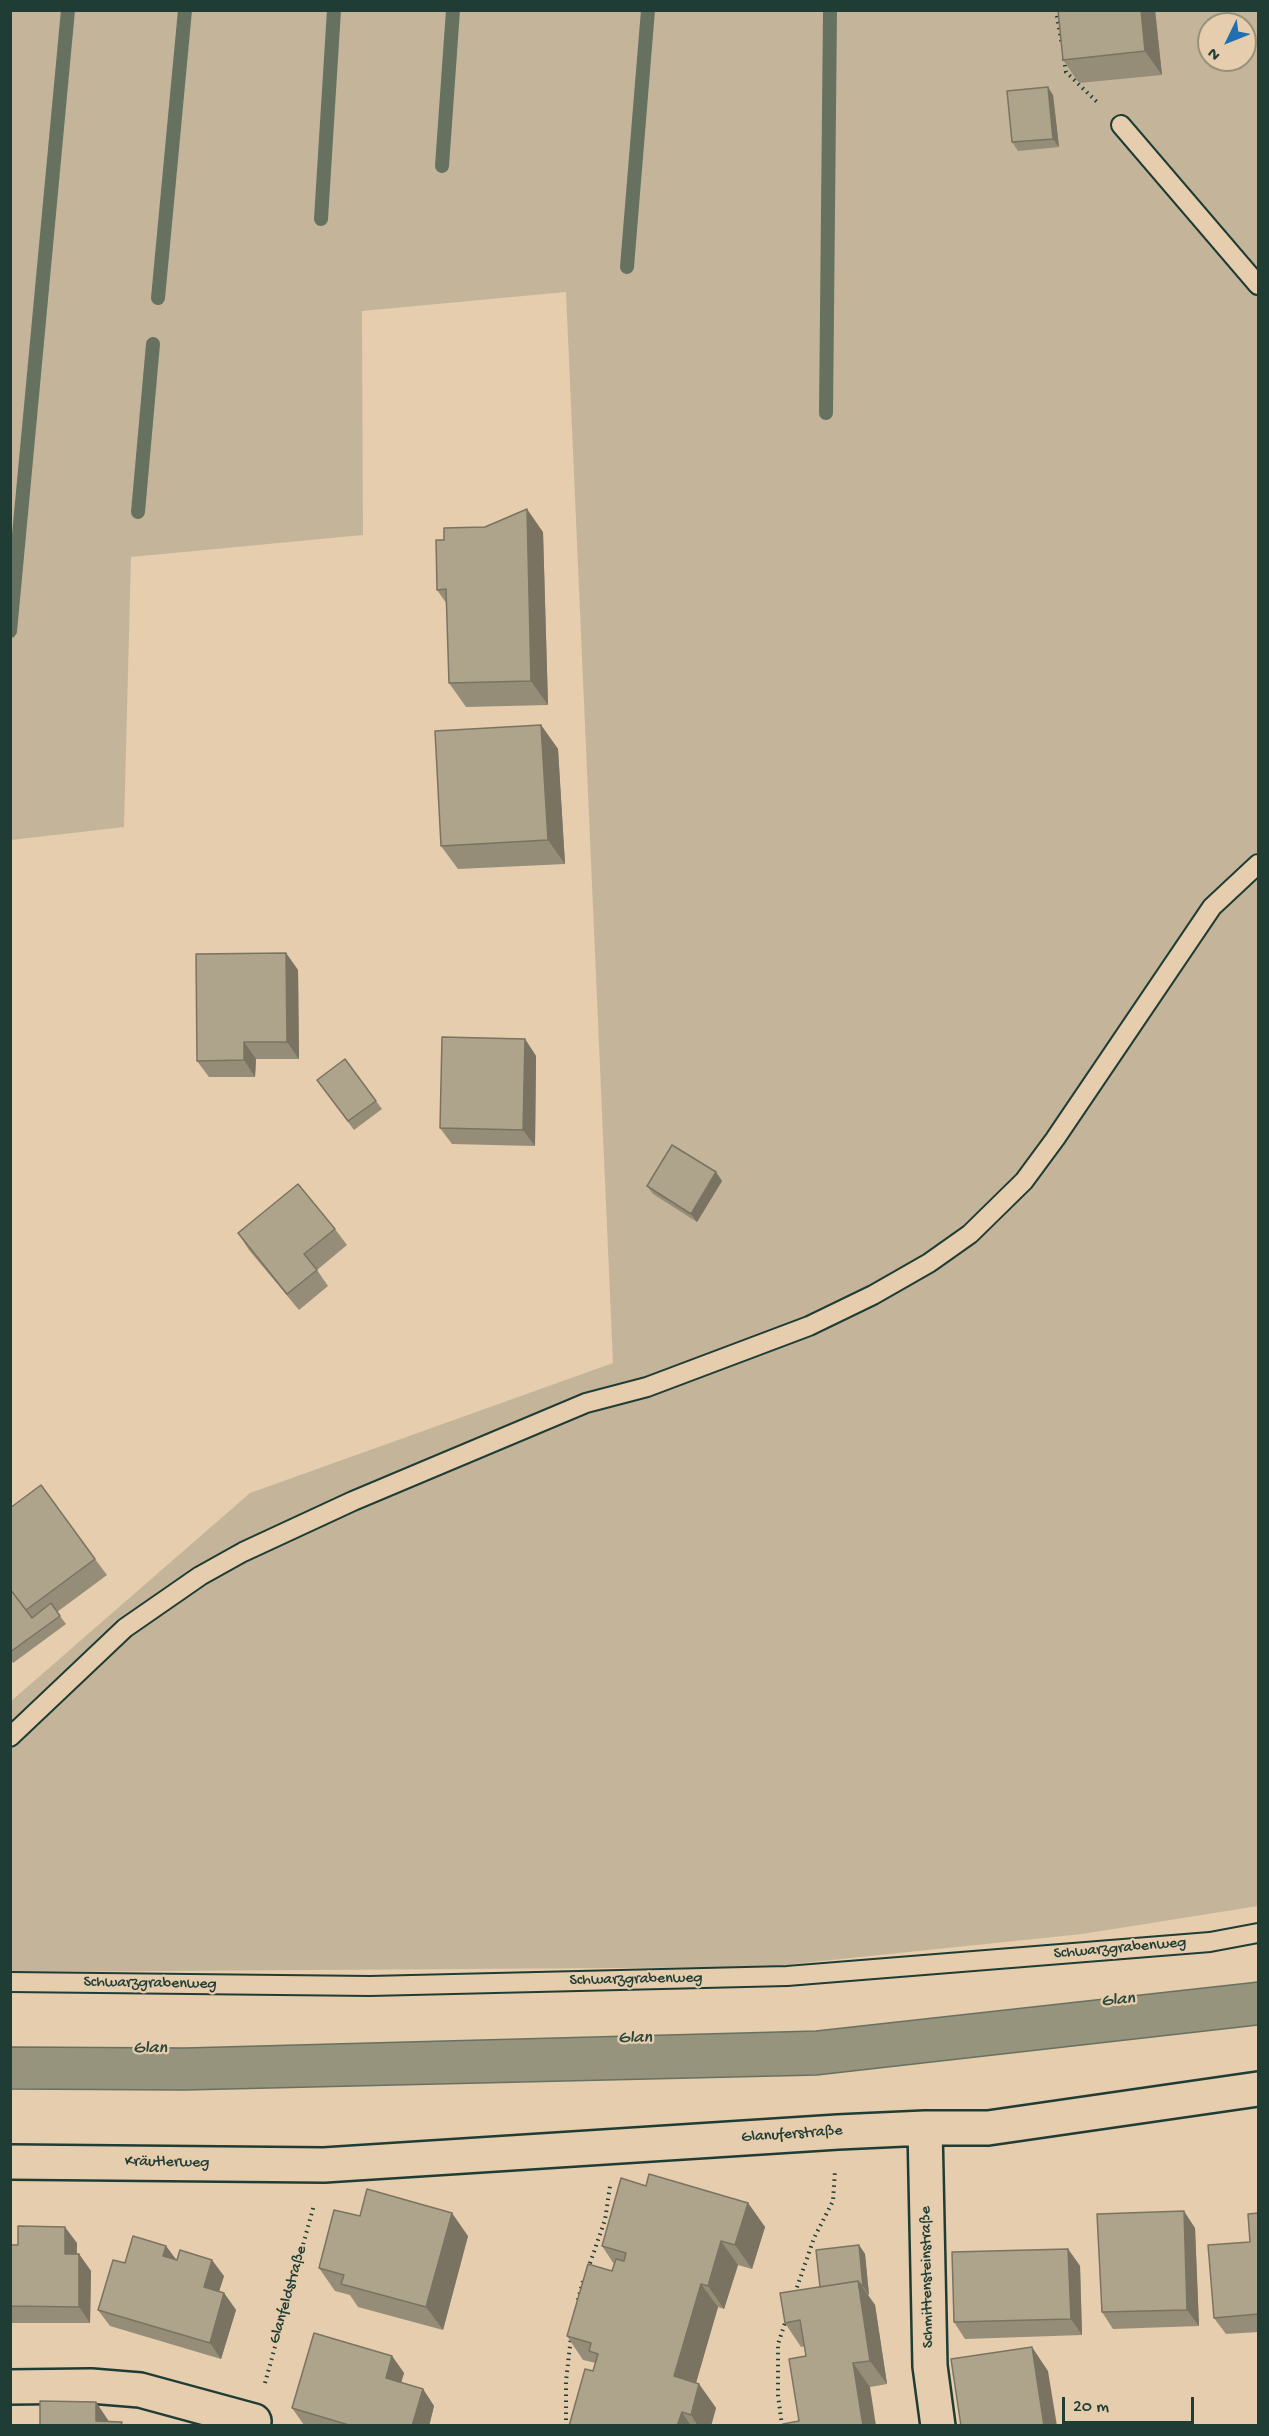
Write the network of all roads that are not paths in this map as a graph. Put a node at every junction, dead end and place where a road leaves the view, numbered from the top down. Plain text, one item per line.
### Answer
1 (1121, 125) road end
2 (1258, 285) edge
3 (1258, 864) edge
4 (10, 1737) edge
5 (1258, 1932) edge
6 (10, 1982) edge
7 (1258, 2089) edge
8 (925, 2128) junction
9 (10, 2162) edge
10 (324, 2165) joint
11 (10, 2387) edge
12 (253, 2423) edge
13 (938, 2426) edge

1 - 2 lane
3 - 4 lane
5 - 6 lane, Schwarzgrabenweg
7 - 8 street, Glanuferstraße
8 - 10 street, Glanuferstraße
8 - 13 street, Schmittensteinstraße
9 - 10 street, Kräutlerweg
11 - 12 street

